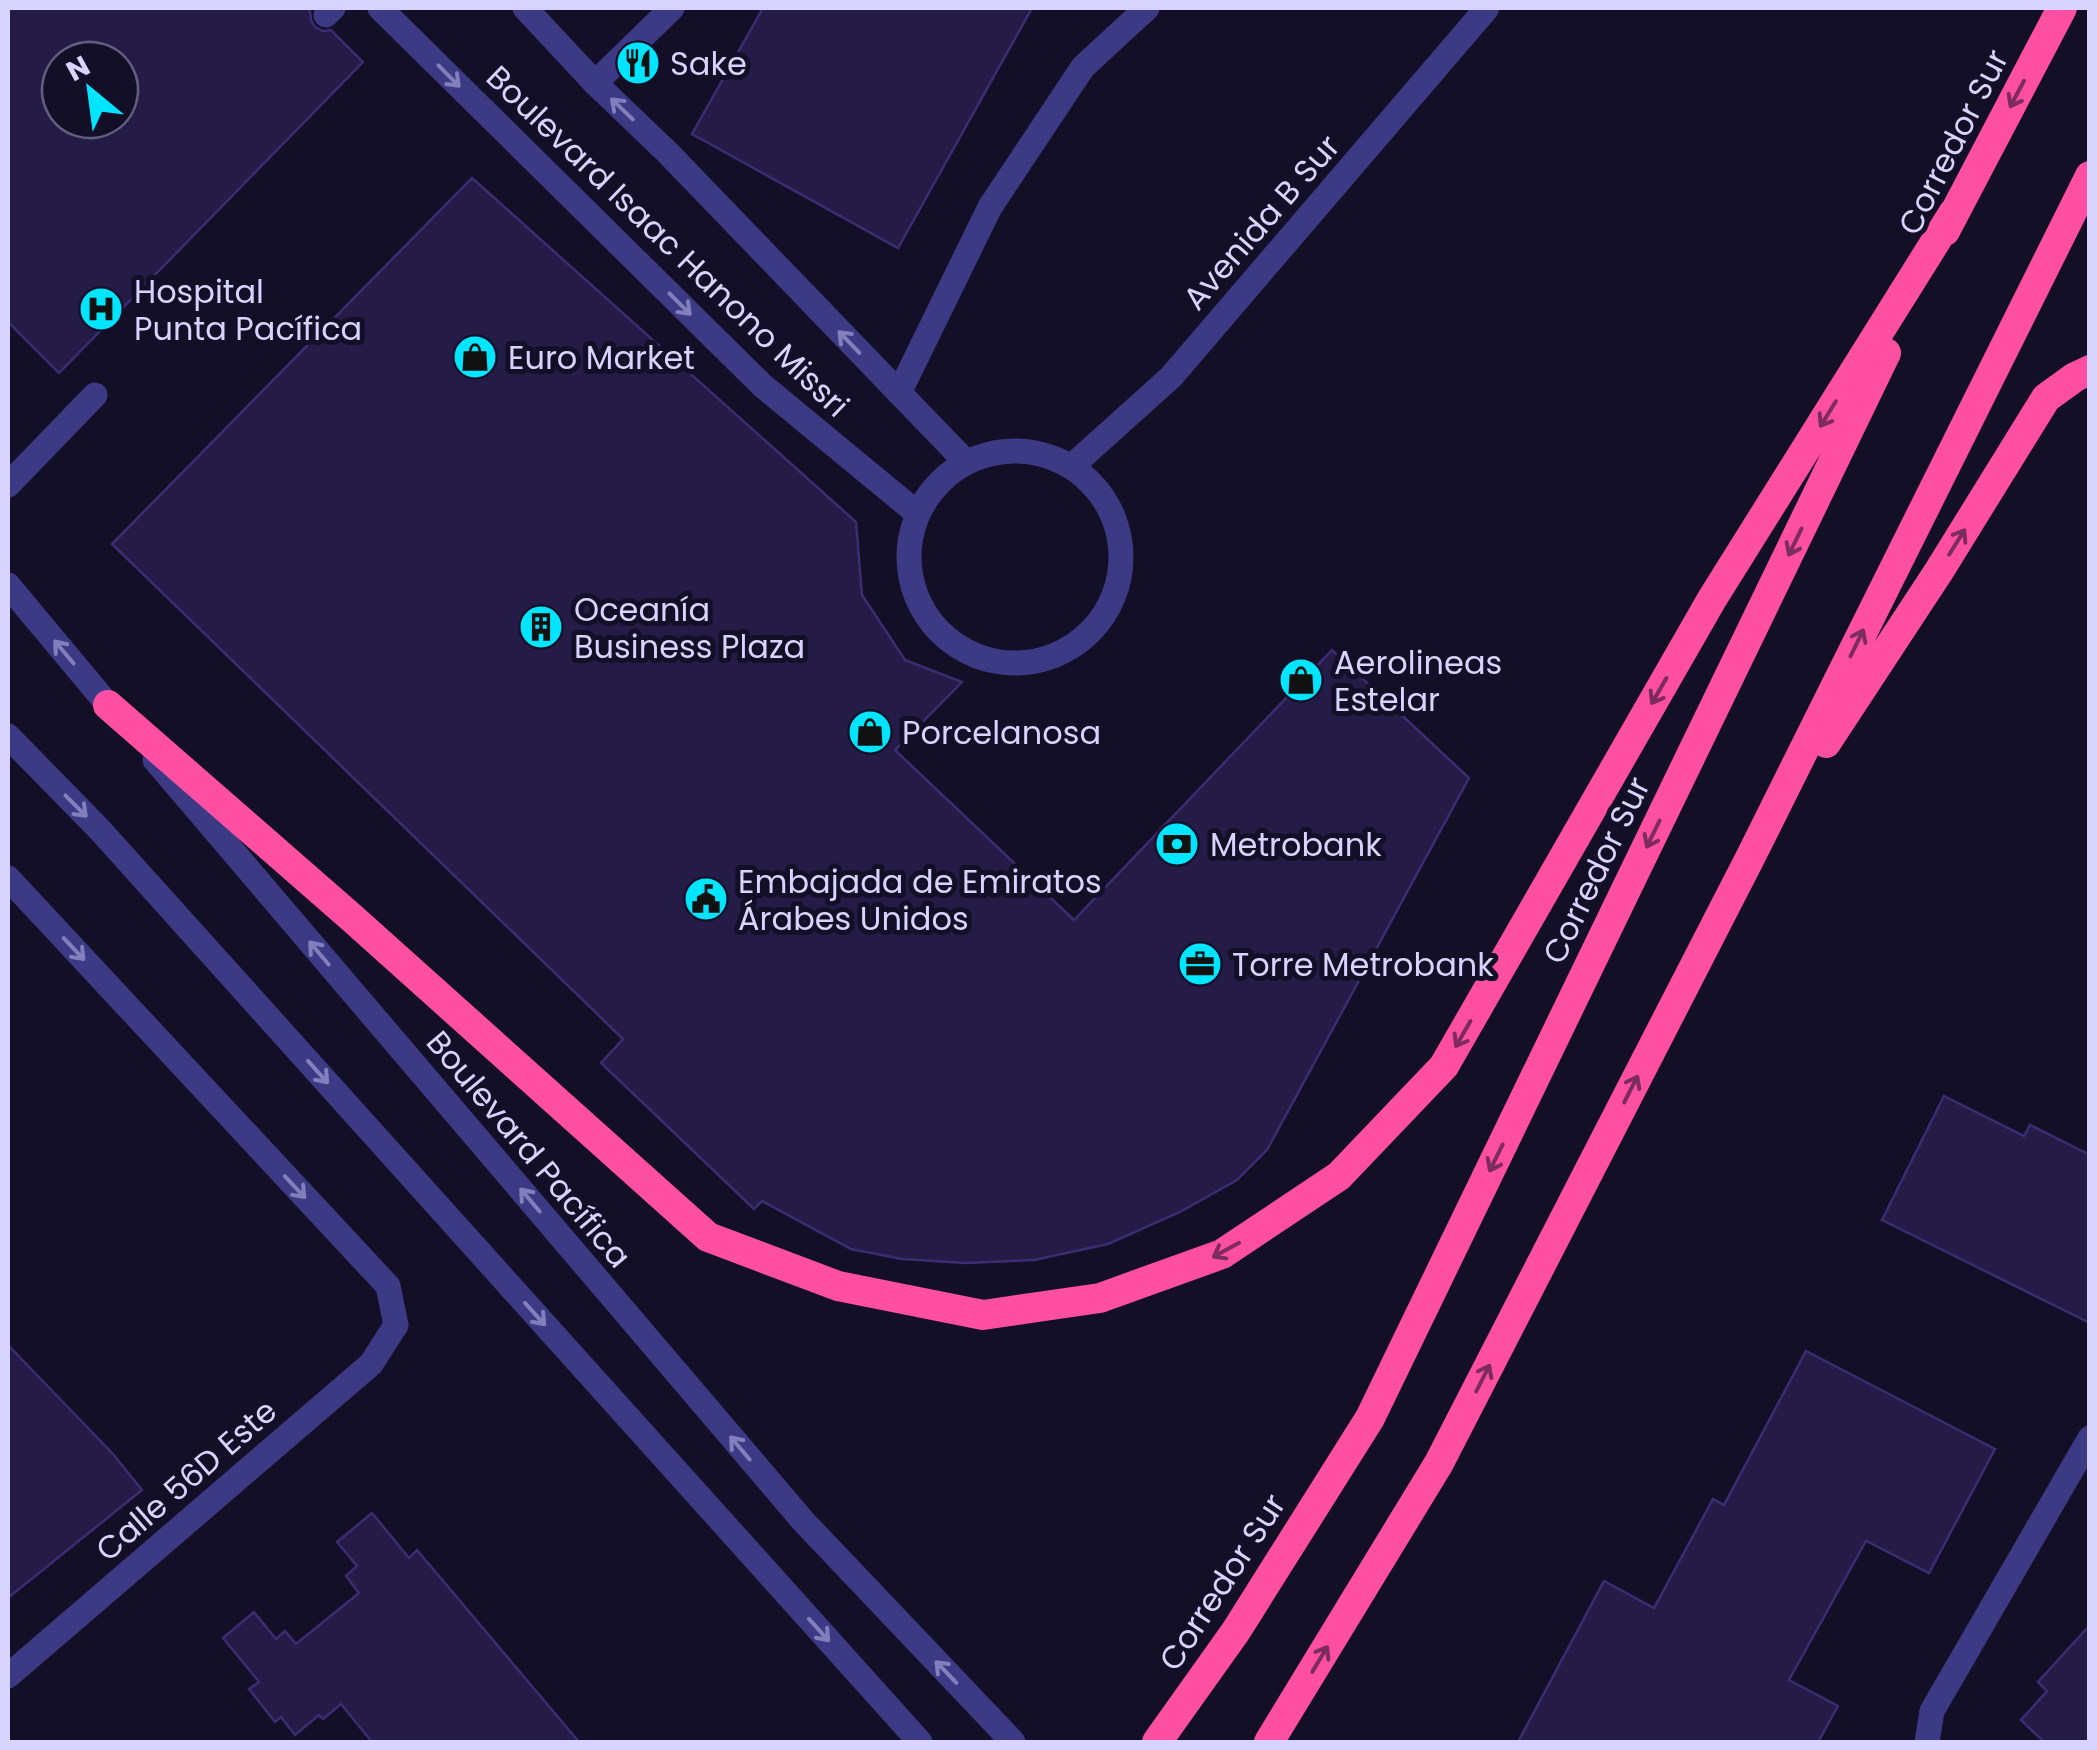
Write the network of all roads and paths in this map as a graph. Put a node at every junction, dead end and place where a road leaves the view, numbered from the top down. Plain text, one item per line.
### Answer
1 (380, 8) edge
2 (525, 8) edge
3 (672, 8) edge
4 (1147, 8) edge
5 (1487, 8) edge
6 (2062, 8) edge
7 (596, 83) junction
8 (2090, 176) edge
9 (1954, 212) junction
10 (2090, 370) edge
11 (899, 393) junction
12 (95, 394) dead end
13 (966, 462) junction
14 (1072, 466) junction
15 (8, 484) edge
16 (918, 514) junction
17 (8, 586) edge
18 (108, 704) junction
19 (8, 736) edge
20 (1750, 858) junction
21 (8, 878) edge
22 (2090, 1438) edge
23 (8, 1676) edge
24 (920, 1742) edge
25 (1014, 1742) edge
26 (1156, 1742) edge
27 (1269, 1742) edge
28 (1927, 1742) edge

1 -> 16 street, Boulevard Isaac Hanono Missri
2 - 7 street, Boulevard Isaac Hanono Missri
3 - 7 street
4 - 11 street
5 - 14 street, Avenida B Sur
6 -> 9 highway, Corredor Sur
11 -> 7 street, Boulevard Isaac Hanono Missri
20 -> 8 highway
9 -> 18 highway
9 -> 26 highway, Corredor Sur
20 -> 10 highway
11 - 13 street, Boulevard Isaac Hanono Missri
12 - 15 street
13 - 14 street
13 - 16 street
14 - 16 street
18 -> 17 street, Boulevard Pacífica
25 -> 18 street, Boulevard Pacífica
19 -> 24 street
27 -> 20 highway
21 -> 23 street, Calle 56D Este
22 - 28 street

